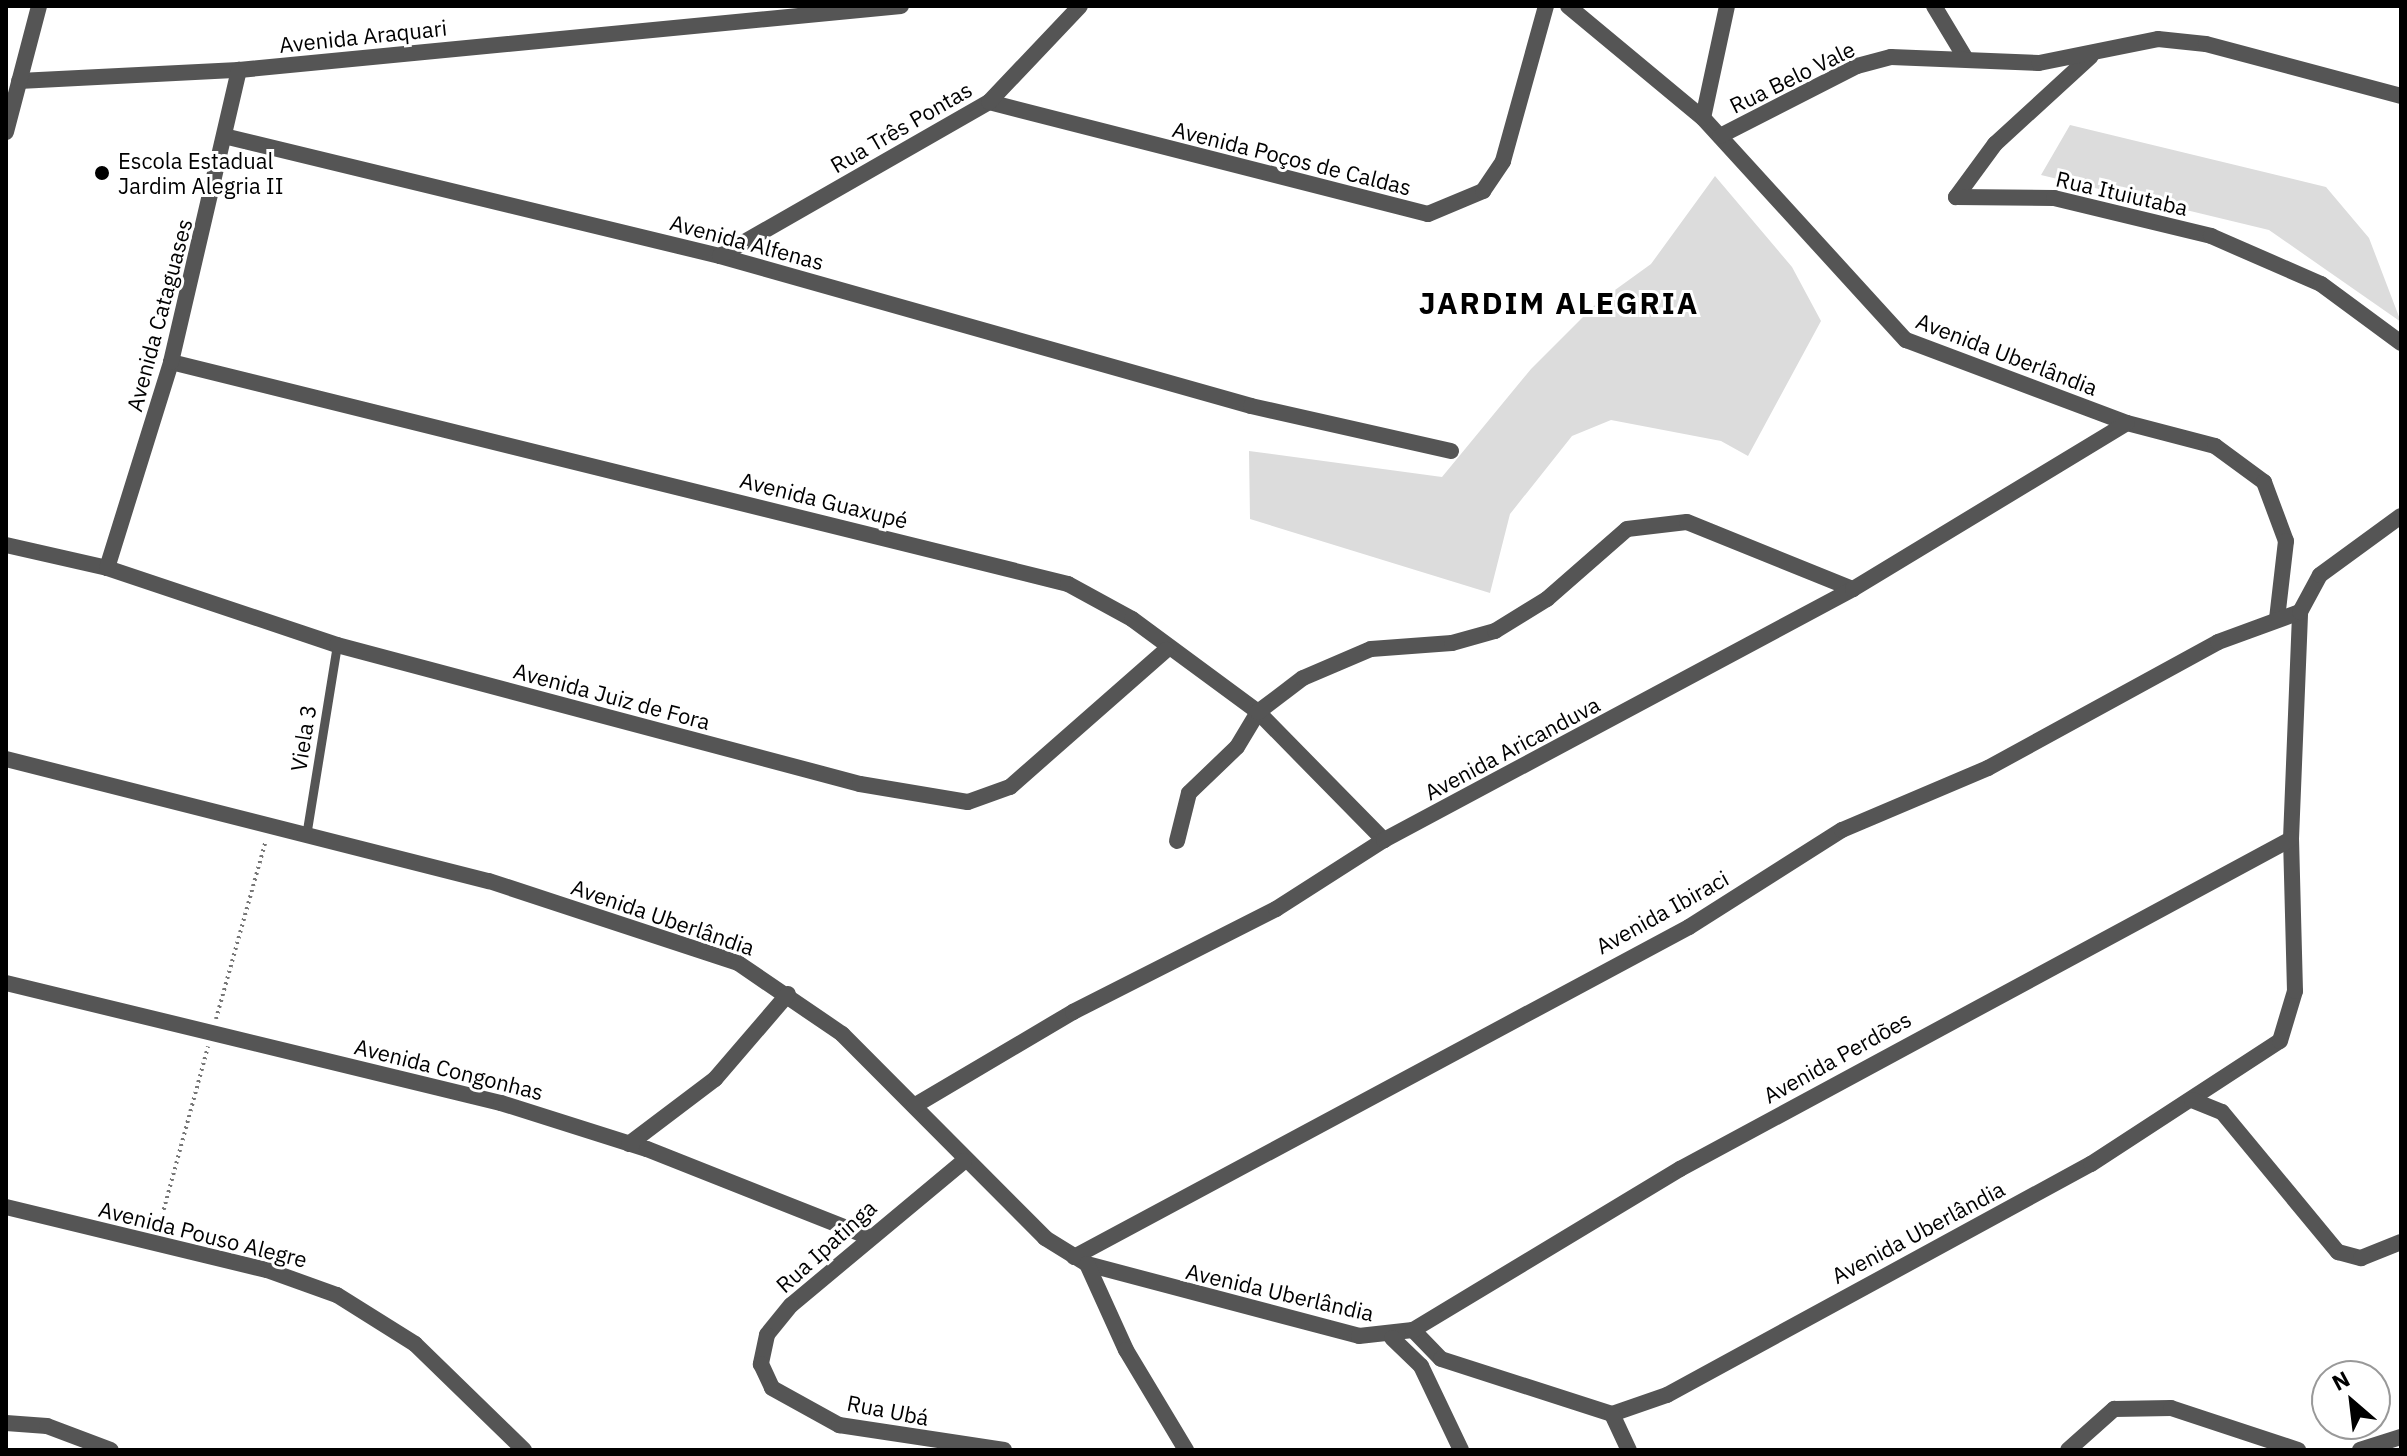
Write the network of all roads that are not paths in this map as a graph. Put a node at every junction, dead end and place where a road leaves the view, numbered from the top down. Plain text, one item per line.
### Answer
1 (39, 6) edge
2 (901, 6) edge
3 (1080, 6) edge
4 (1546, 6) edge
5 (1568, 6) edge
6 (1727, 6) edge
7 (1934, 6) edge
8 (2095, 52) junction
9 (1966, 59) junction
10 (239, 70) junction
11 (19, 81) junction
12 (2401, 96) edge
13 (989, 102) junction
14 (1703, 118) junction
15 (6, 132) edge
16 (1720, 136) junction
17 (228, 137) junction
18 (720, 256) junction
19 (2401, 343) edge
20 (171, 362) junction
21 (2127, 423) junction
22 (1451, 451) dead end
23 (2401, 516) edge
24 (6, 545) edge
25 (107, 568) junction
26 (1853, 589) junction
27 (2300, 612) junction
28 (2277, 619) junction
29 (337, 645) junction
30 (1166, 650) junction
31 (1258, 712) junction
32 (6, 759) edge
33 (306, 836) junction
34 (2291, 839) junction
35 (1384, 840) junction
36 (1177, 841) dead end
37 (6, 983) edge
38 (788, 994) junction
39 (2192, 1100) junction
40 (914, 1106) junction
41 (629, 1144) junction
42 (964, 1161) junction
43 (6, 1207) edge
44 (869, 1237) junction
45 (2401, 1242) edge
46 (1080, 1260) junction
47 (1413, 1330) junction
48 (1392, 1338) junction
49 (772, 1388) joint
50 (1612, 1414) junction
51 (6, 1423) edge
52 (2401, 1437) edge
53 (111, 1450) edge
54 (524, 1450) edge
55 (1004, 1450) edge
56 (1186, 1450) edge
57 (1461, 1450) edge
58 (1629, 1450) edge
59 (2068, 1450) edge
60 (2298, 1450) edge
61 (2360, 1450) edge

1 - 11 street
2 - 10 street, Avenida Araquari
3 - 13 street, Rua Três Pontas
4 - 13 street, Avenida Poços de Caldas
5 - 14 street, Avenida Uberlândia
6 - 14 street
7 - 9 street
8 - 9 street, Rua Belo Vale
8 - 12 street, Rua Belo Vale
8 - 19 street, Rua Ituiutaba
9 - 16 street, Rua Belo Vale
10 - 11 street, Avenida Araquari
10 - 17 street, Avenida Cataguases
11 - 15 street
13 - 18 street, Rua Três Pontas
14 - 16 street, Avenida Uberlândia
16 - 21 street, Avenida Uberlândia
17 - 18 street, Avenida Alfenas
17 - 20 street, Avenida Cataguases
18 - 22 street, Avenida Alfenas
20 - 25 street, Avenida Cataguases
20 - 30 street, Avenida Guaxupé
21 - 26 street, Avenida Aricanduva
21 - 28 street, Avenida Uberlândia
23 - 27 street
24 - 25 street, Avenida Juiz de Fora
25 - 29 street, Avenida Juiz de Fora
26 - 31 street
26 - 35 street, Avenida Aricanduva
27 - 28 street, Avenida Ibiraci
27 - 34 street, Avenida Uberlândia
28 - 46 street, Avenida Ibiraci
29 - 30 street, Avenida Juiz de Fora
29 - 33 lane, Viela 3
30 - 31 street, Avenida Guaxupé
31 - 35 street, Avenida Guaxupé
31 - 36 street
32 - 33 street, Avenida Uberlândia
33 - 38 street, Avenida Uberlândia
34 - 39 street, Avenida Uberlândia
34 - 47 street, Avenida Perdões
35 - 40 street, Avenida Aricanduva
37 - 41 street, Avenida Congonhas
38 - 40 street, Avenida Uberlândia
38 - 41 street
39 - 45 street
39 - 50 street, Avenida Uberlândia
40 - 42 street, Avenida Uberlândia
41 - 44 street, Avenida Congonhas
42 - 44 street, Rua Ipatinga
42 - 46 street, Avenida Uberlândia
43 - 54 street, Avenida Pouso Alegre
44 - 49 street, Rua Ipatinga
46 - 48 street, Avenida Uberlândia
46 - 56 street
47 - 48 street, Avenida Uberlândia
47 - 50 street
48 - 57 street
49 - 55 street, Rua Ubá
50 - 58 street
51 - 53 street
52 - 61 street
59 - 60 street

